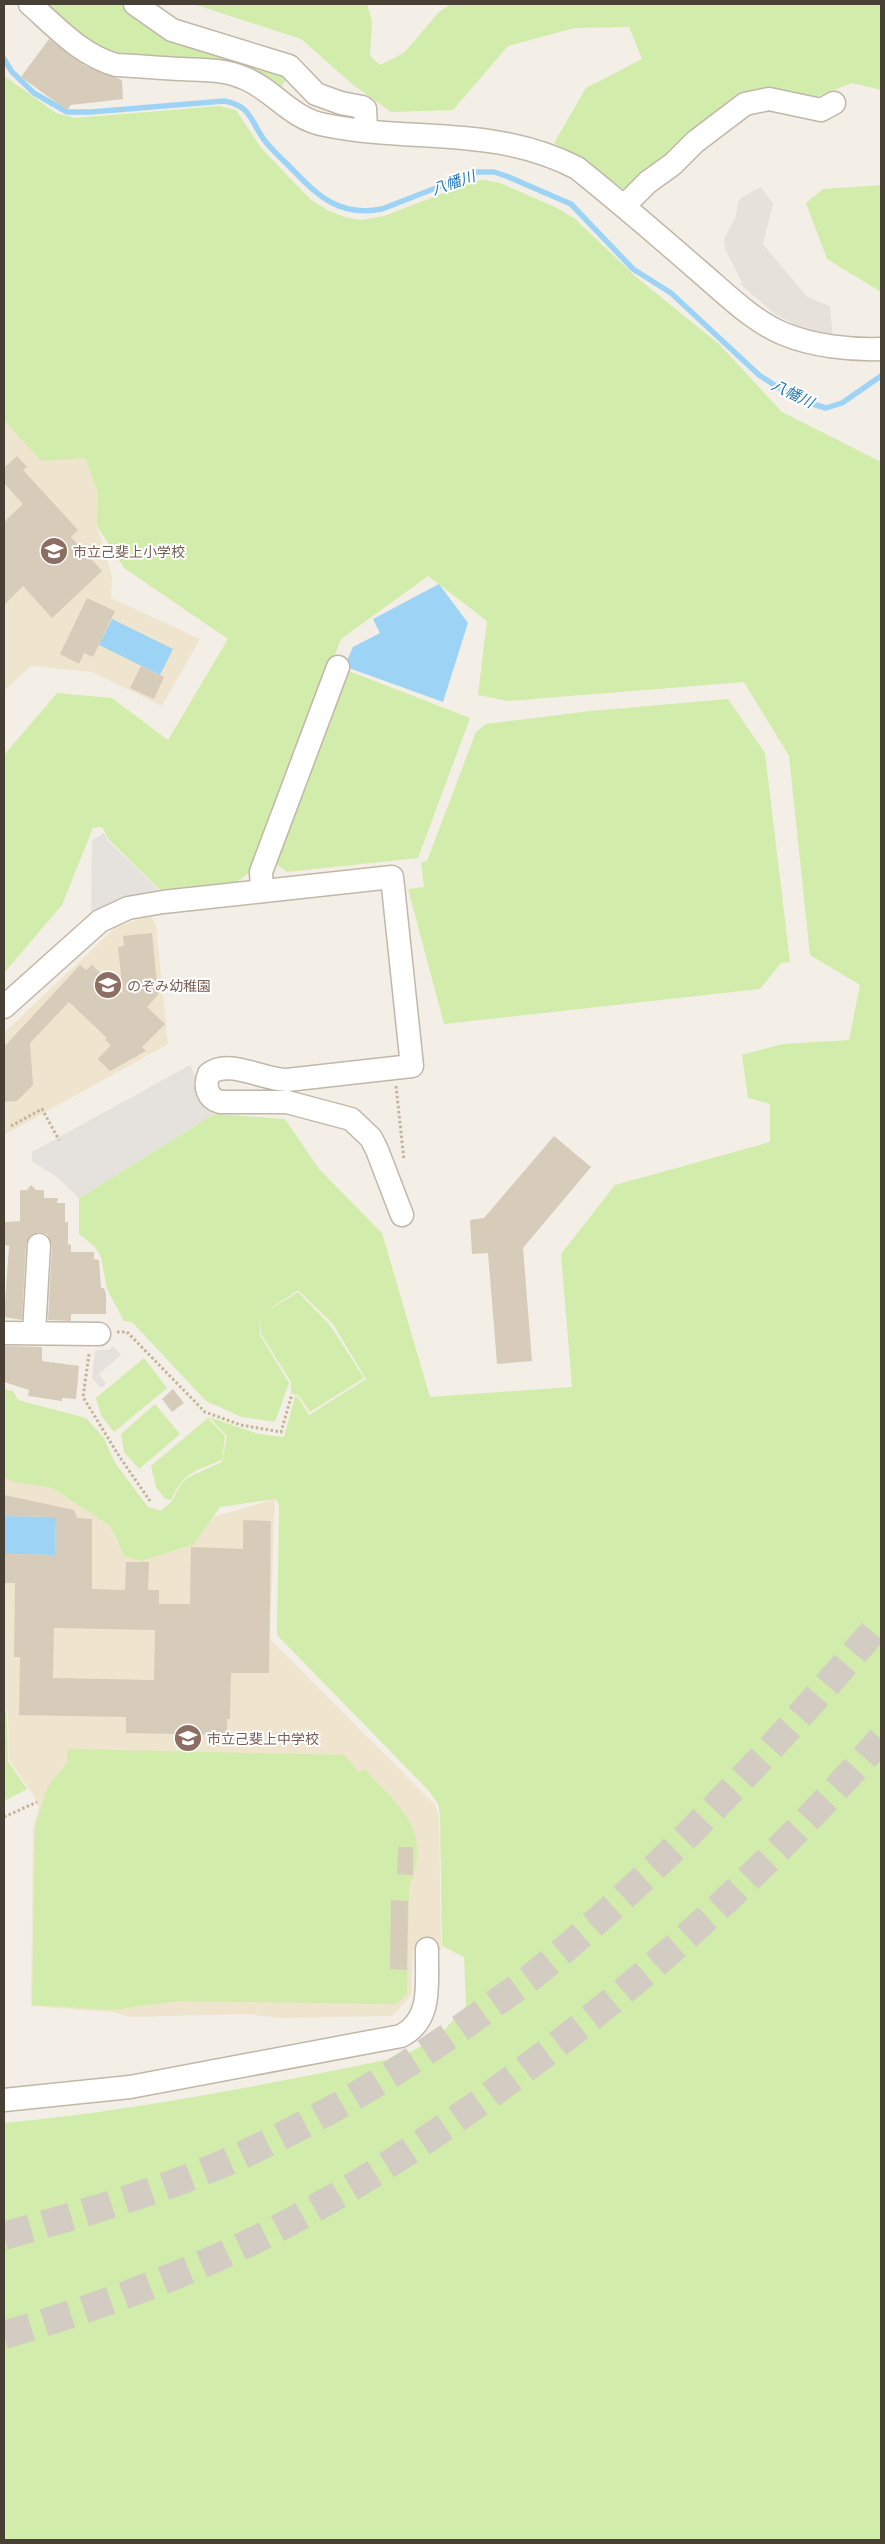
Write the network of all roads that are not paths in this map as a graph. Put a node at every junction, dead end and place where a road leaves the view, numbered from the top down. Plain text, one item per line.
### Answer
1 (30, 4) edge
2 (134, 4) edge
3 (834, 103) dead end
4 (366, 130) junction
5 (624, 206) junction
6 (881, 349) edge
7 (338, 667) dead end
8 (262, 891) junction
9 (4, 1008) edge
10 (402, 1215) dead end
11 (39, 1245) dead end
12 (4, 1333) edge
13 (34, 1334) junction
14 (94, 1334) road end
15 (427, 1949) dead end
16 (4, 2100) edge

1 - 4 street
2 - 4 street
3 - 5 street
4 - 5 street
5 - 6 street
7 - 8 street
8 - 9 street
8 - 10 street
11 - 13 street
12 - 13 street
13 - 14 street
15 - 16 street

